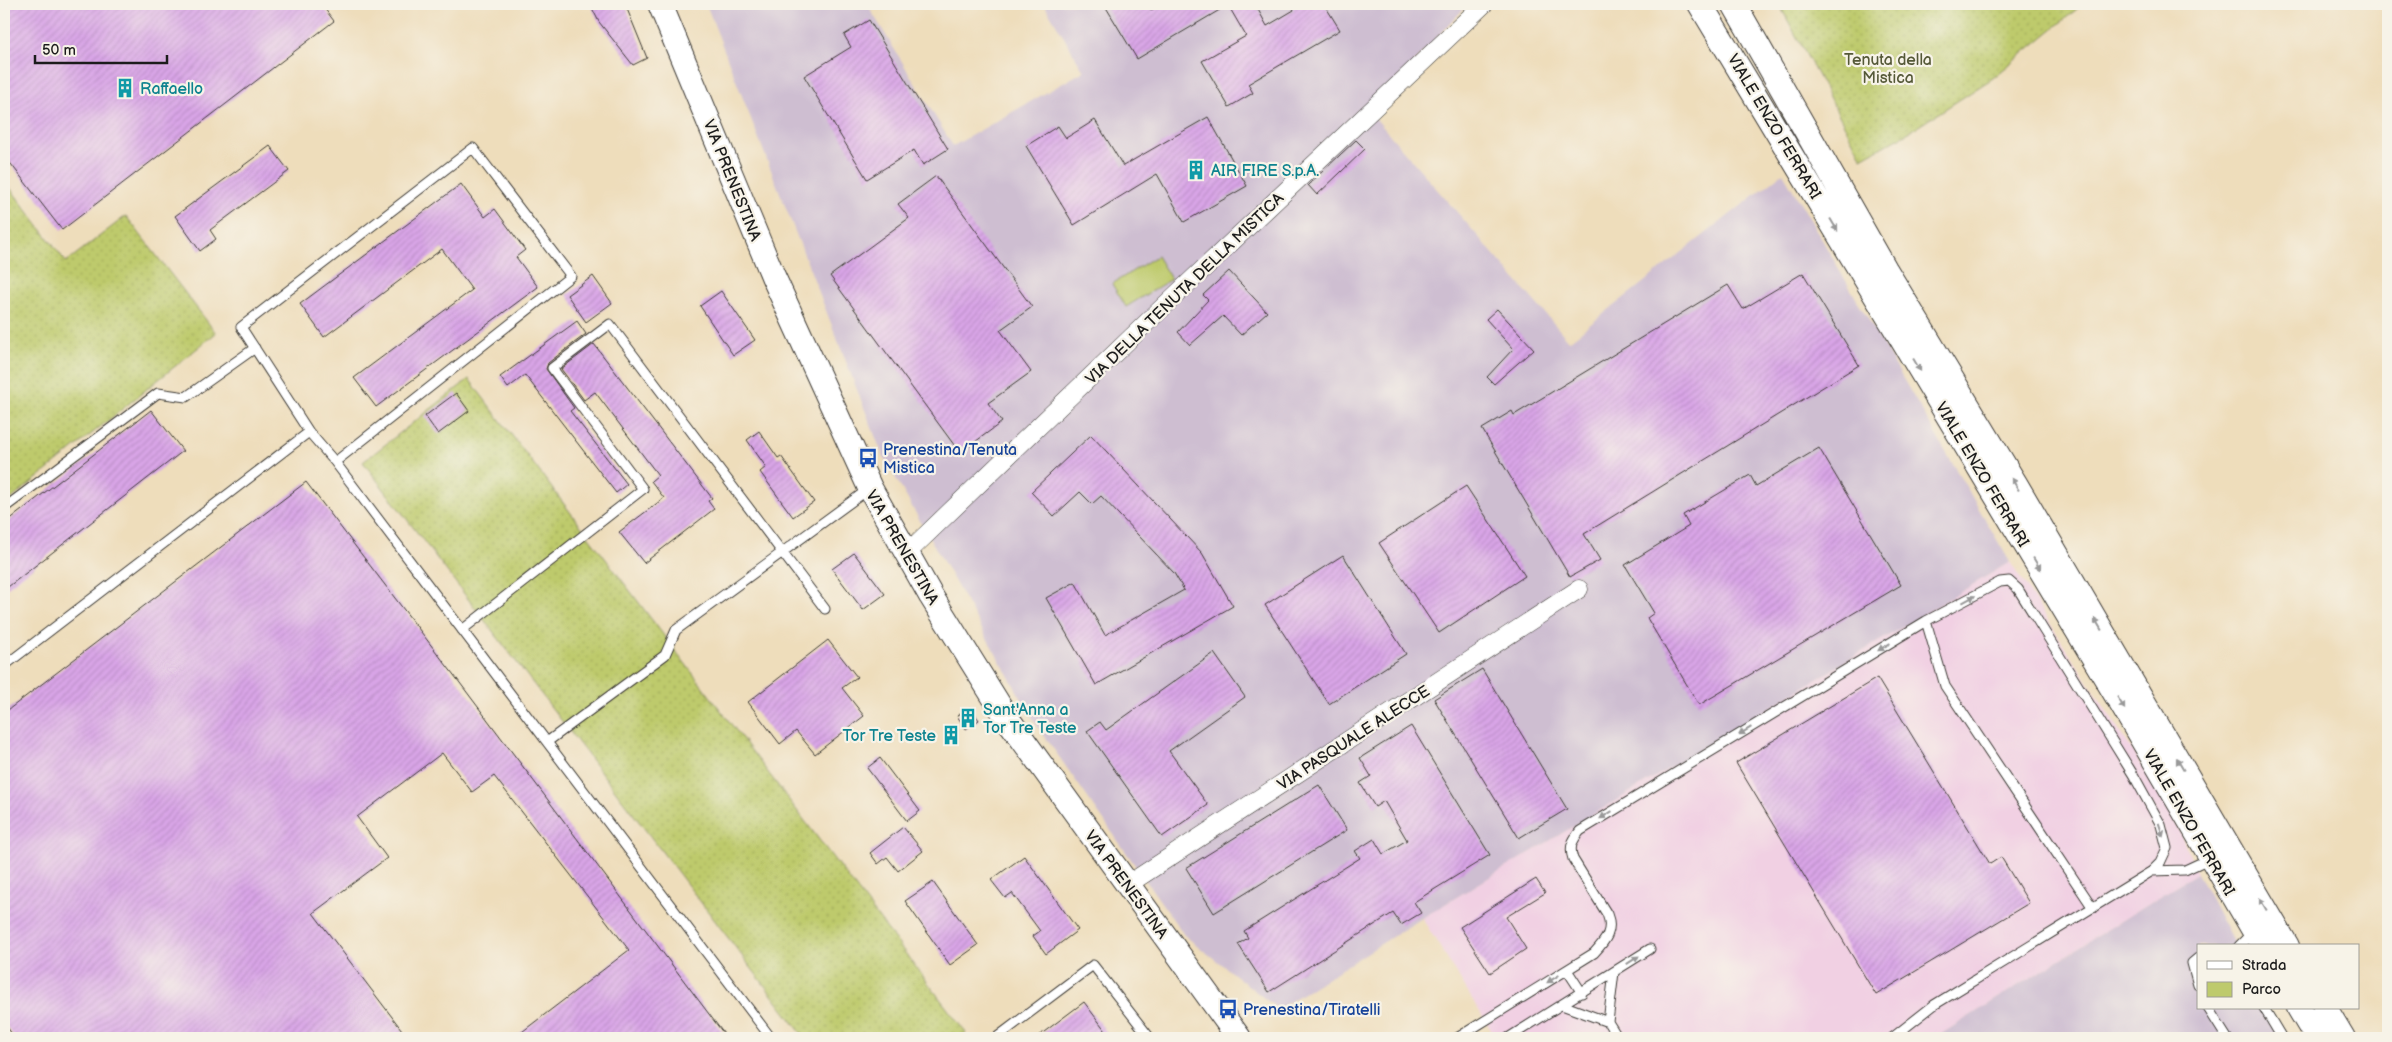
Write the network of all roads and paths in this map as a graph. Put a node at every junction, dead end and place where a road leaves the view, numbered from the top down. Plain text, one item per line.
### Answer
1 (660, 4) edge
2 (1484, 4) edge
3 (1700, 4) edge
4 (1734, 4) edge
5 (254, 348) junction
6 (309, 432) junction
7 (335, 462) junction
8 (870, 488) junction
9 (4, 508) edge
10 (782, 552) junction
11 (907, 554) junction
12 (1579, 589) dead end
13 (825, 609) dead end
14 (1926, 621) junction
15 (462, 630) junction
16 (4, 666) edge
17 (547, 742) junction
18 (2211, 858) junction
19 (2152, 871) junction
20 (1127, 885) junction
21 (2093, 908) junction
22 (2252, 941) edge
23 (2286, 944) edge
24 (1650, 949) dead end
25 (2197, 959) edge
26 (1567, 970) junction
27 (1614, 972) junction
28 (2197, 981) edge
29 (1582, 992) junction
30 (1562, 1005) junction
31 (2209, 1010) edge
32 (2265, 1010) edge
33 (2300, 1010) edge
34 (2326, 1010) edge
35 (1608, 1022) junction
36 (771, 1038) edge
37 (996, 1038) edge
38 (1150, 1038) edge
39 (1239, 1038) edge
40 (1457, 1038) edge
41 (1508, 1038) edge
42 (1618, 1038) edge
43 (1892, 1038) edge
44 (2227, 1038) edge
45 (2282, 1038) edge
46 (2317, 1038) edge
47 (2343, 1038) edge

1 - 8 main road, VIA PRENESTINA
2 - 11 street, VIA DELLA TENUTA DELLA MISTICA
3 -> 18 main road, VIALE ENZO FERRARI
23 -> 4 main road, VIALE ENZO FERRARI
5 - 6 lane
5 - 7 lane
5 - 9 lane
6 - 7 lane
6 - 16 lane
7 - 15 lane
8 - 10 lane
8 - 11 main road, VIA PRENESTINA
10 - 13 lane
10 - 15 lane
10 - 17 lane
11 - 20 main road, VIA PRENESTINA
12 - 20 street, VIA PASQUALE ALECCE
14 -> 19 lane
14 - 21 lane
14 -> 26 lane
15 - 17 lane
17 - 36 lane
18 - 19 lane
18 - 22 main road, VIALE ENZO FERRARI
19 - 21 lane
20 - 39 main road, VIA PRENESTINA
21 - 43 lane
27 -> 24 lane
25 - 28 lane
26 - 29 lane
26 -> 40 lane
27 - 29 lane
27 - 35 lane
29 - 30 lane
30 - 35 lane
30 - 41 lane
31 - 44 lane
32 - 45 lane
33 - 46 main road
34 - 47 main road
35 - 42 lane
37 - 38 lane

